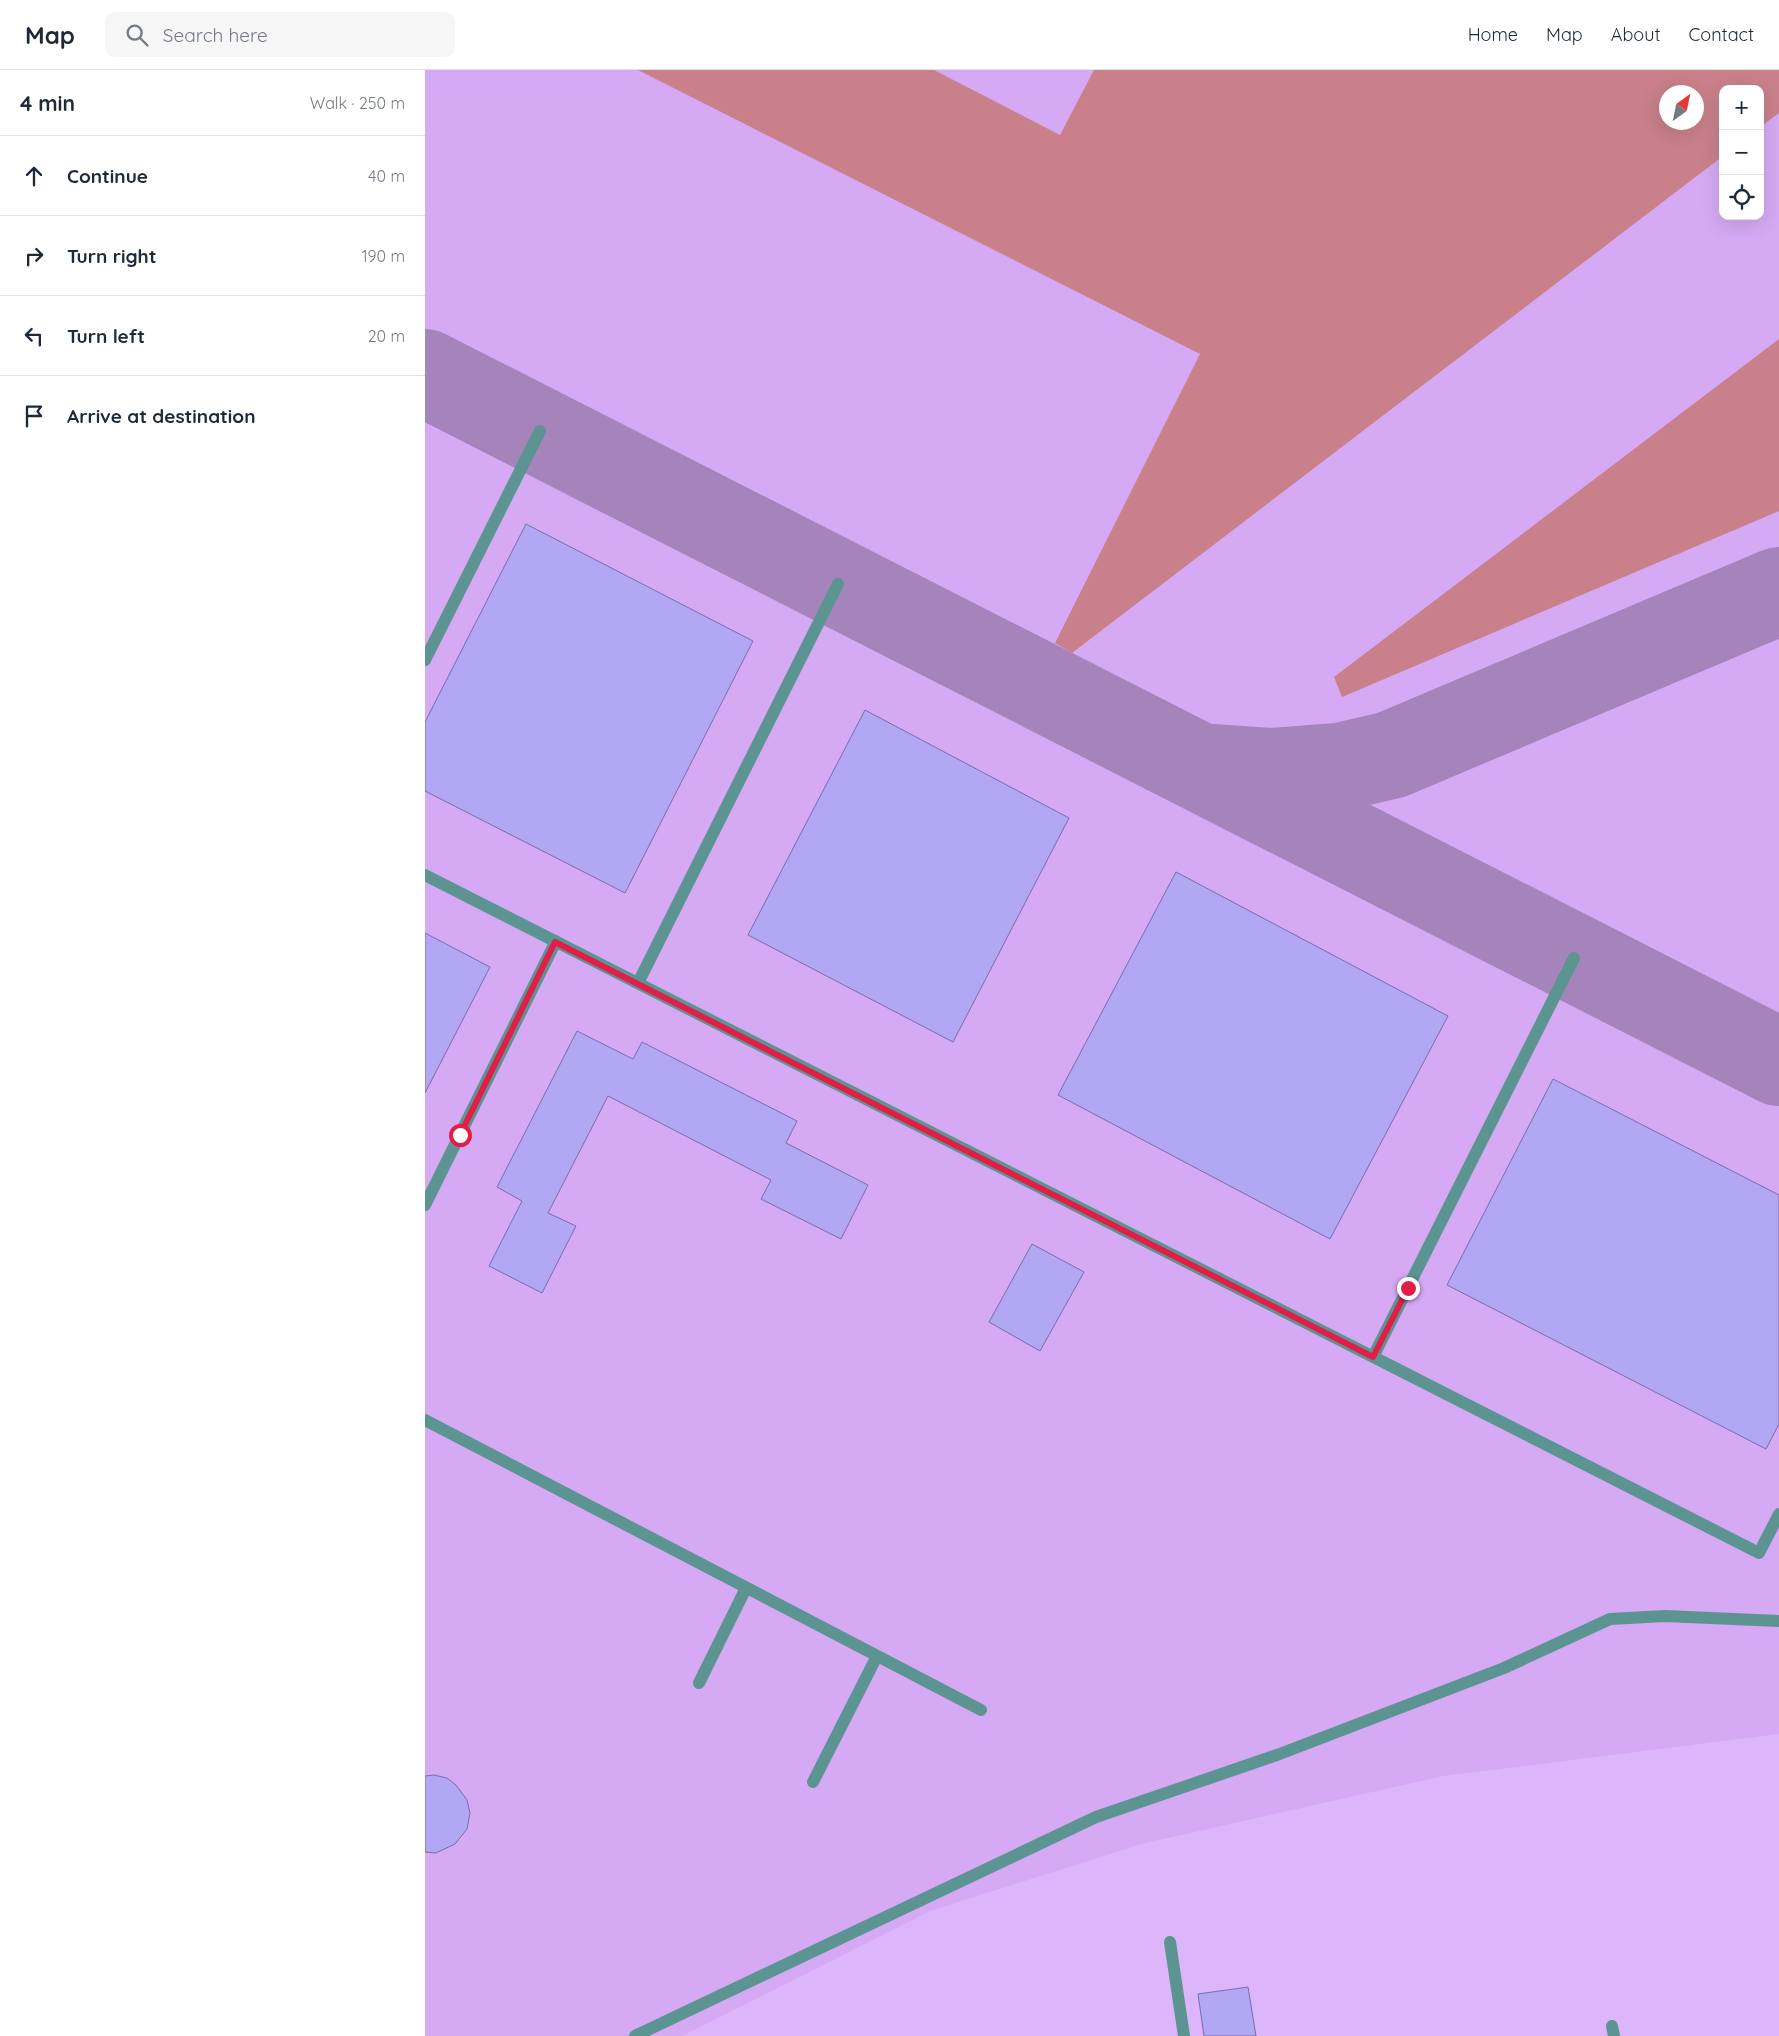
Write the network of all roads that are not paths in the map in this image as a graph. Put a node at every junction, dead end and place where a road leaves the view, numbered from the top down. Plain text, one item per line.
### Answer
1 (540, 431) dead end
2 (838, 584) dead end
3 (425, 660) edge
4 (425, 875) edge
5 (555, 942) junction
6 (1574, 958) dead end
7 (638, 983) junction
8 (425, 1205) edge
9 (1373, 1357) junction
10 (425, 1420) edge
11 (1779, 1514) edge
12 (747, 1588) junction
13 (1779, 1621) edge
14 (877, 1656) junction
15 (699, 1683) dead end
16 (981, 1710) dead end
17 (813, 1782) dead end
18 (1169, 1942) dead end
19 (635, 2036) edge
20 (1184, 2036) edge

1 - 3 street
2 - 7 street
4 - 5 street
5 - 7 street
5 - 8 street
6 - 9 street
7 - 9 street
9 - 11 street
10 - 12 street
12 - 14 street
12 - 15 street
13 - 19 street
14 - 16 street
14 - 17 street
18 - 20 street

